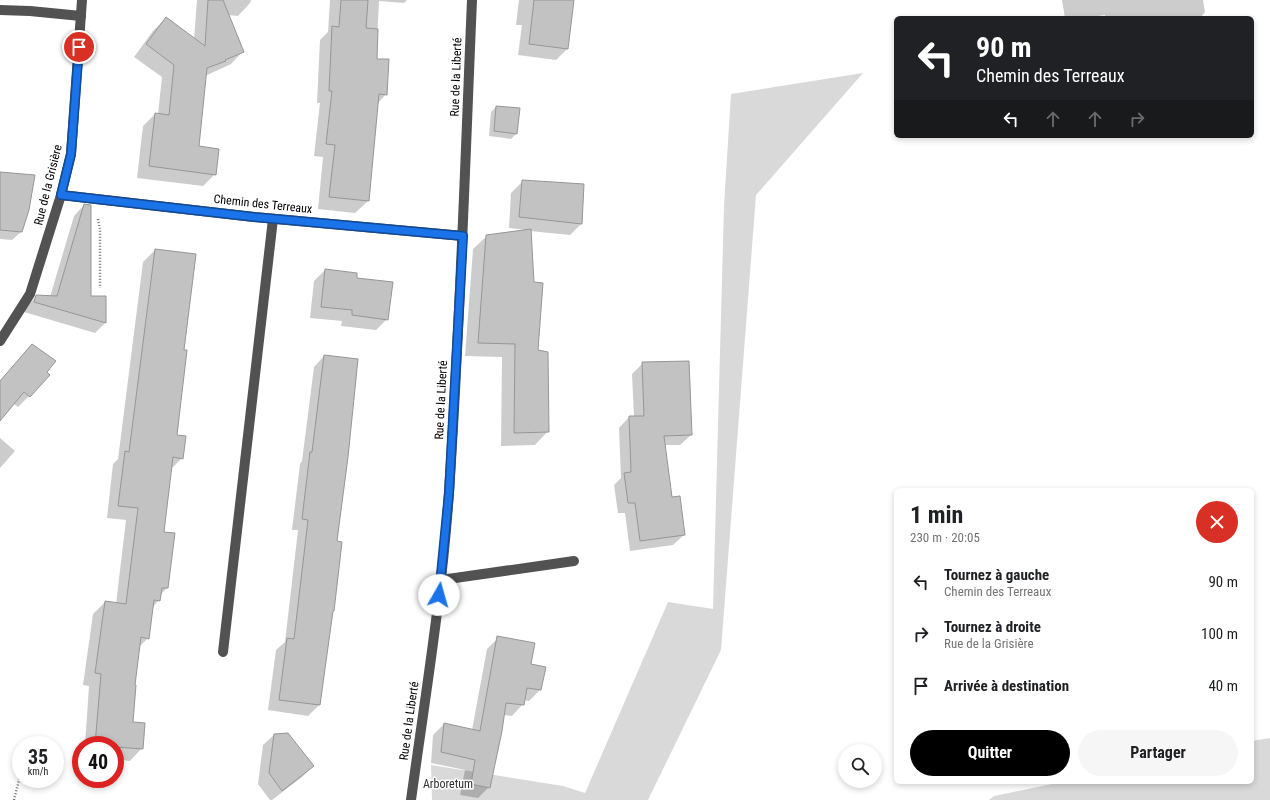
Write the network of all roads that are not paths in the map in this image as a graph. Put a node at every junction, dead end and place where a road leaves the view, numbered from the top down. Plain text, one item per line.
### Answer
1 (82, 0) edge
2 (472, 0) edge
3 (0, 10) edge
4 (81, 16) junction
5 (61, 195) junction
6 (272, 219) junction
7 (463, 236) junction
8 (0, 341) edge
9 (574, 561) dead end
10 (441, 580) junction
11 (223, 652) dead end
12 (411, 800) edge

1 - 4 street, Rue de la Grisière
2 - 7 street, Rue de la Liberté
3 - 4 street
4 - 5 street, Rue de la Grisière
5 - 6 street, Chemin des Terreaux
5 - 8 street, Rue de la Grisière
6 - 7 street, Chemin des Terreaux
6 - 11 street
7 - 10 street, Rue de la Liberté
9 - 10 street
10 - 12 street, Rue de la Liberté

